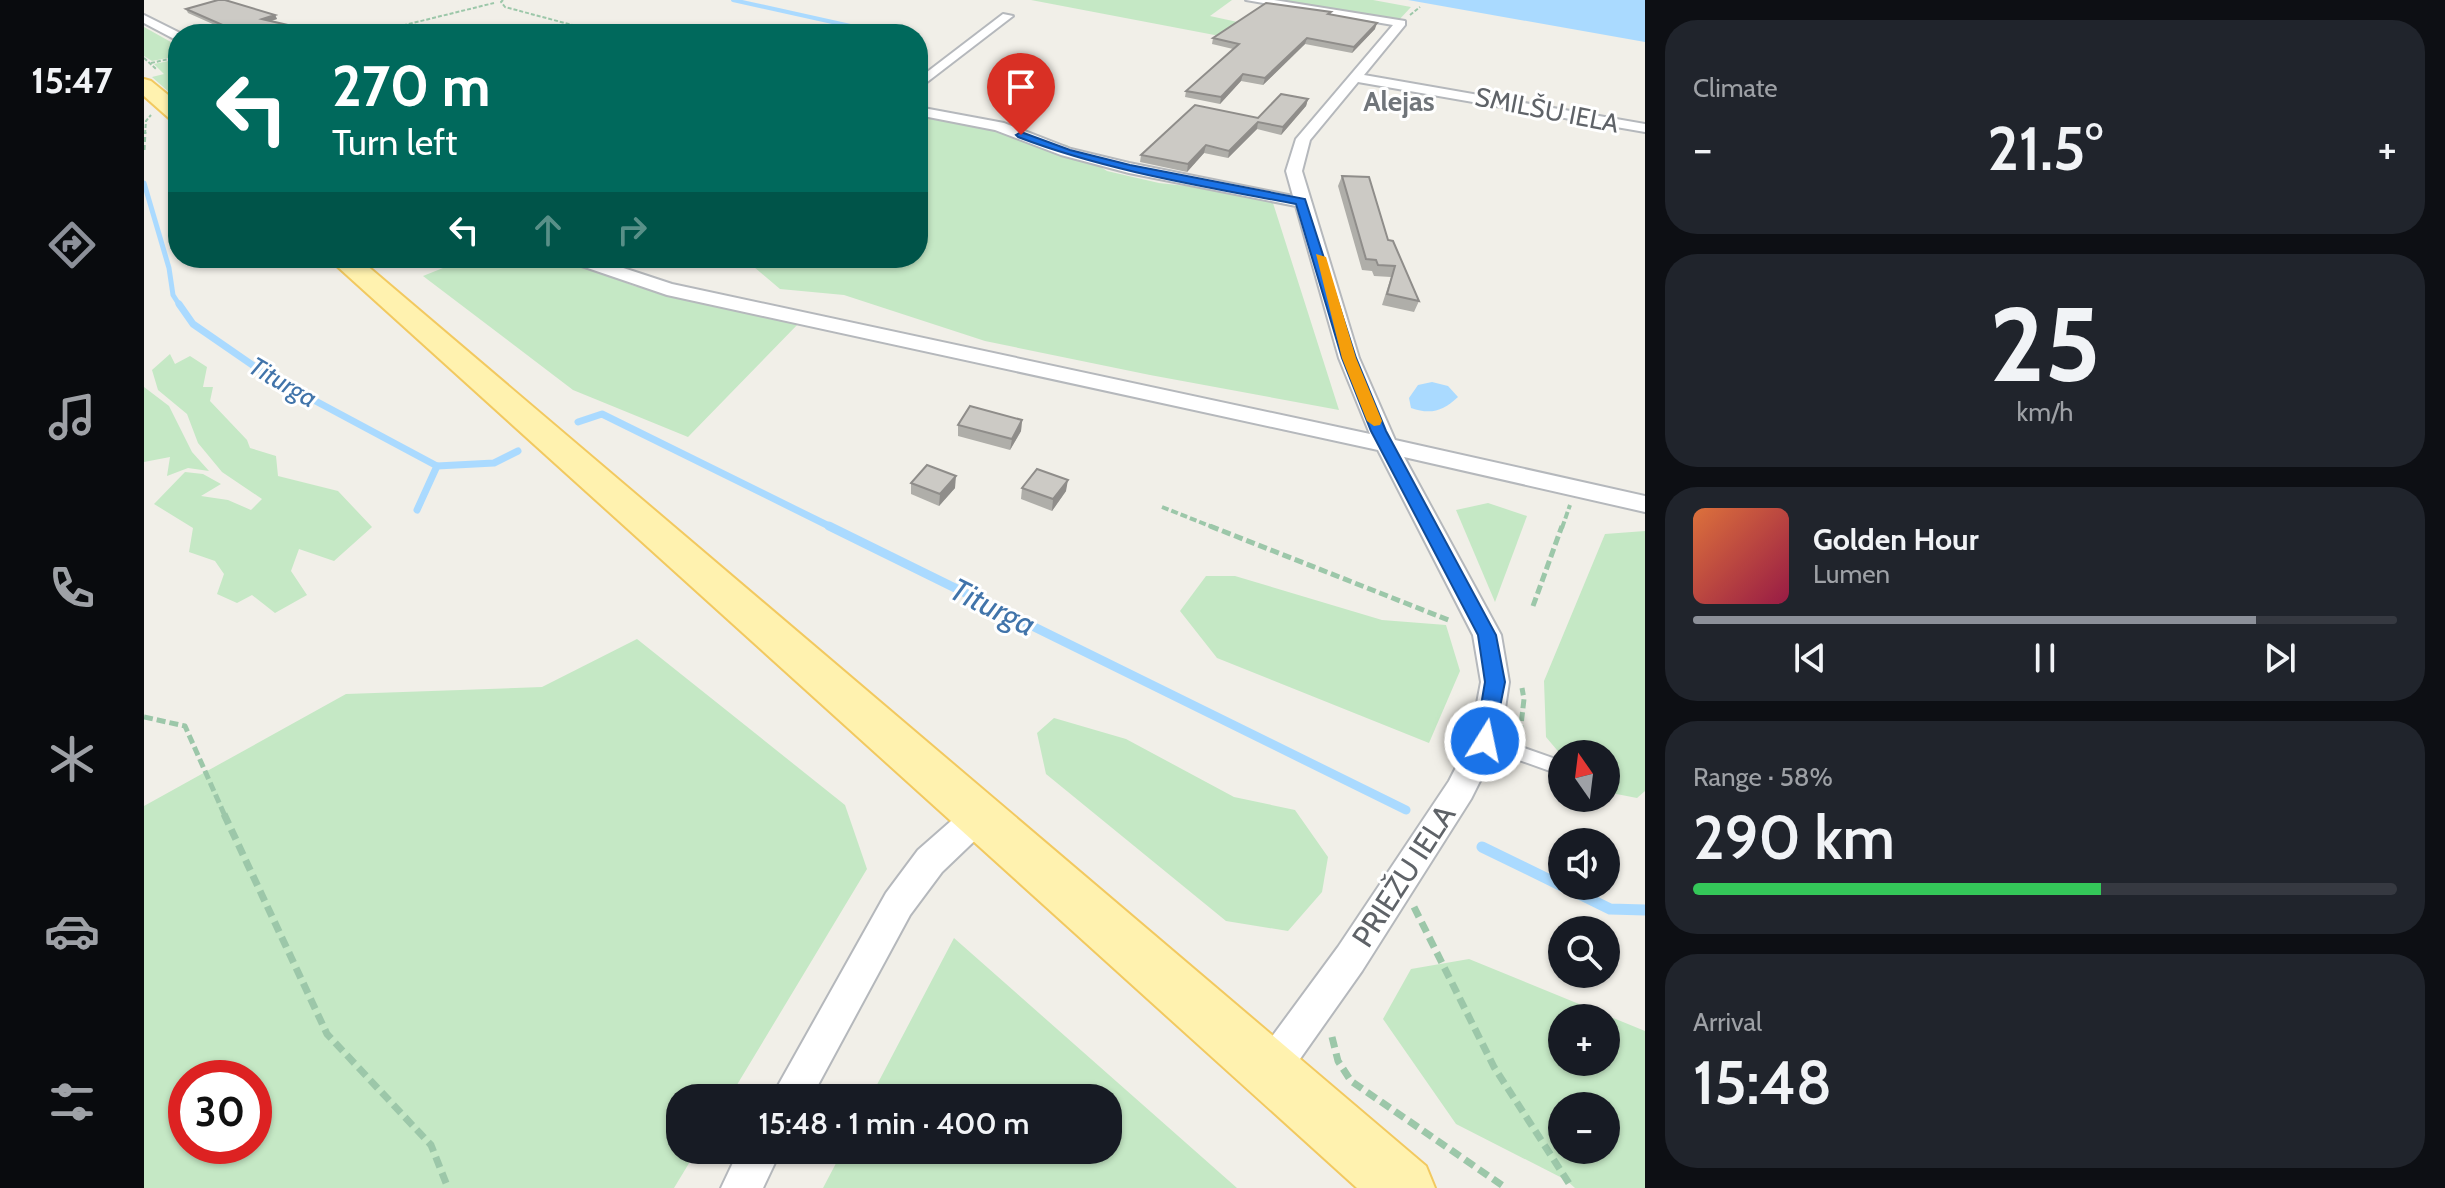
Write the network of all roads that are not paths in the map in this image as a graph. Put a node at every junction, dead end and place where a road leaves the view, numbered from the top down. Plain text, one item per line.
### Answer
1 (1252, 0) edge
2 (1007, 16) dead end
3 (144, 18) edge
4 (168, 31) edge
5 (928, 77) edge
6 (1353, 77) junction
7 (144, 85) edge
8 (168, 105) edge
9 (928, 113) edge
10 (1645, 128) edge
11 (1301, 202) junction
12 (353, 268) edge
13 (605, 268) edge
14 (1386, 446) junction
15 (1645, 504) edge
16 (1485, 741) junction
17 (1548, 763) edge
18 (978, 817) junction
19 (1270, 1070) junction
20 (798, 1084) edge
21 (754, 1164) edge
22 (741, 1188) edge
23 (1404, 1188) edge

1 - 6 street, PRIEŽU IELA
2 - 5 street
3 - 4 street
6 - 10 street, SMILŠU IELA
6 - 11 street, PRIEŽU IELA
7 - 8 main road
9 - 11 street
11 - 14 street, PRIEŽU IELA
12 - 18 main road
13 - 14 street
14 - 15 street
14 - 16 street, PRIEŽU IELA
16 - 17 lane
16 - 19 street, PRIEŽU IELA
18 - 19 main road
18 - 20 street
19 - 23 main road
21 - 22 street

